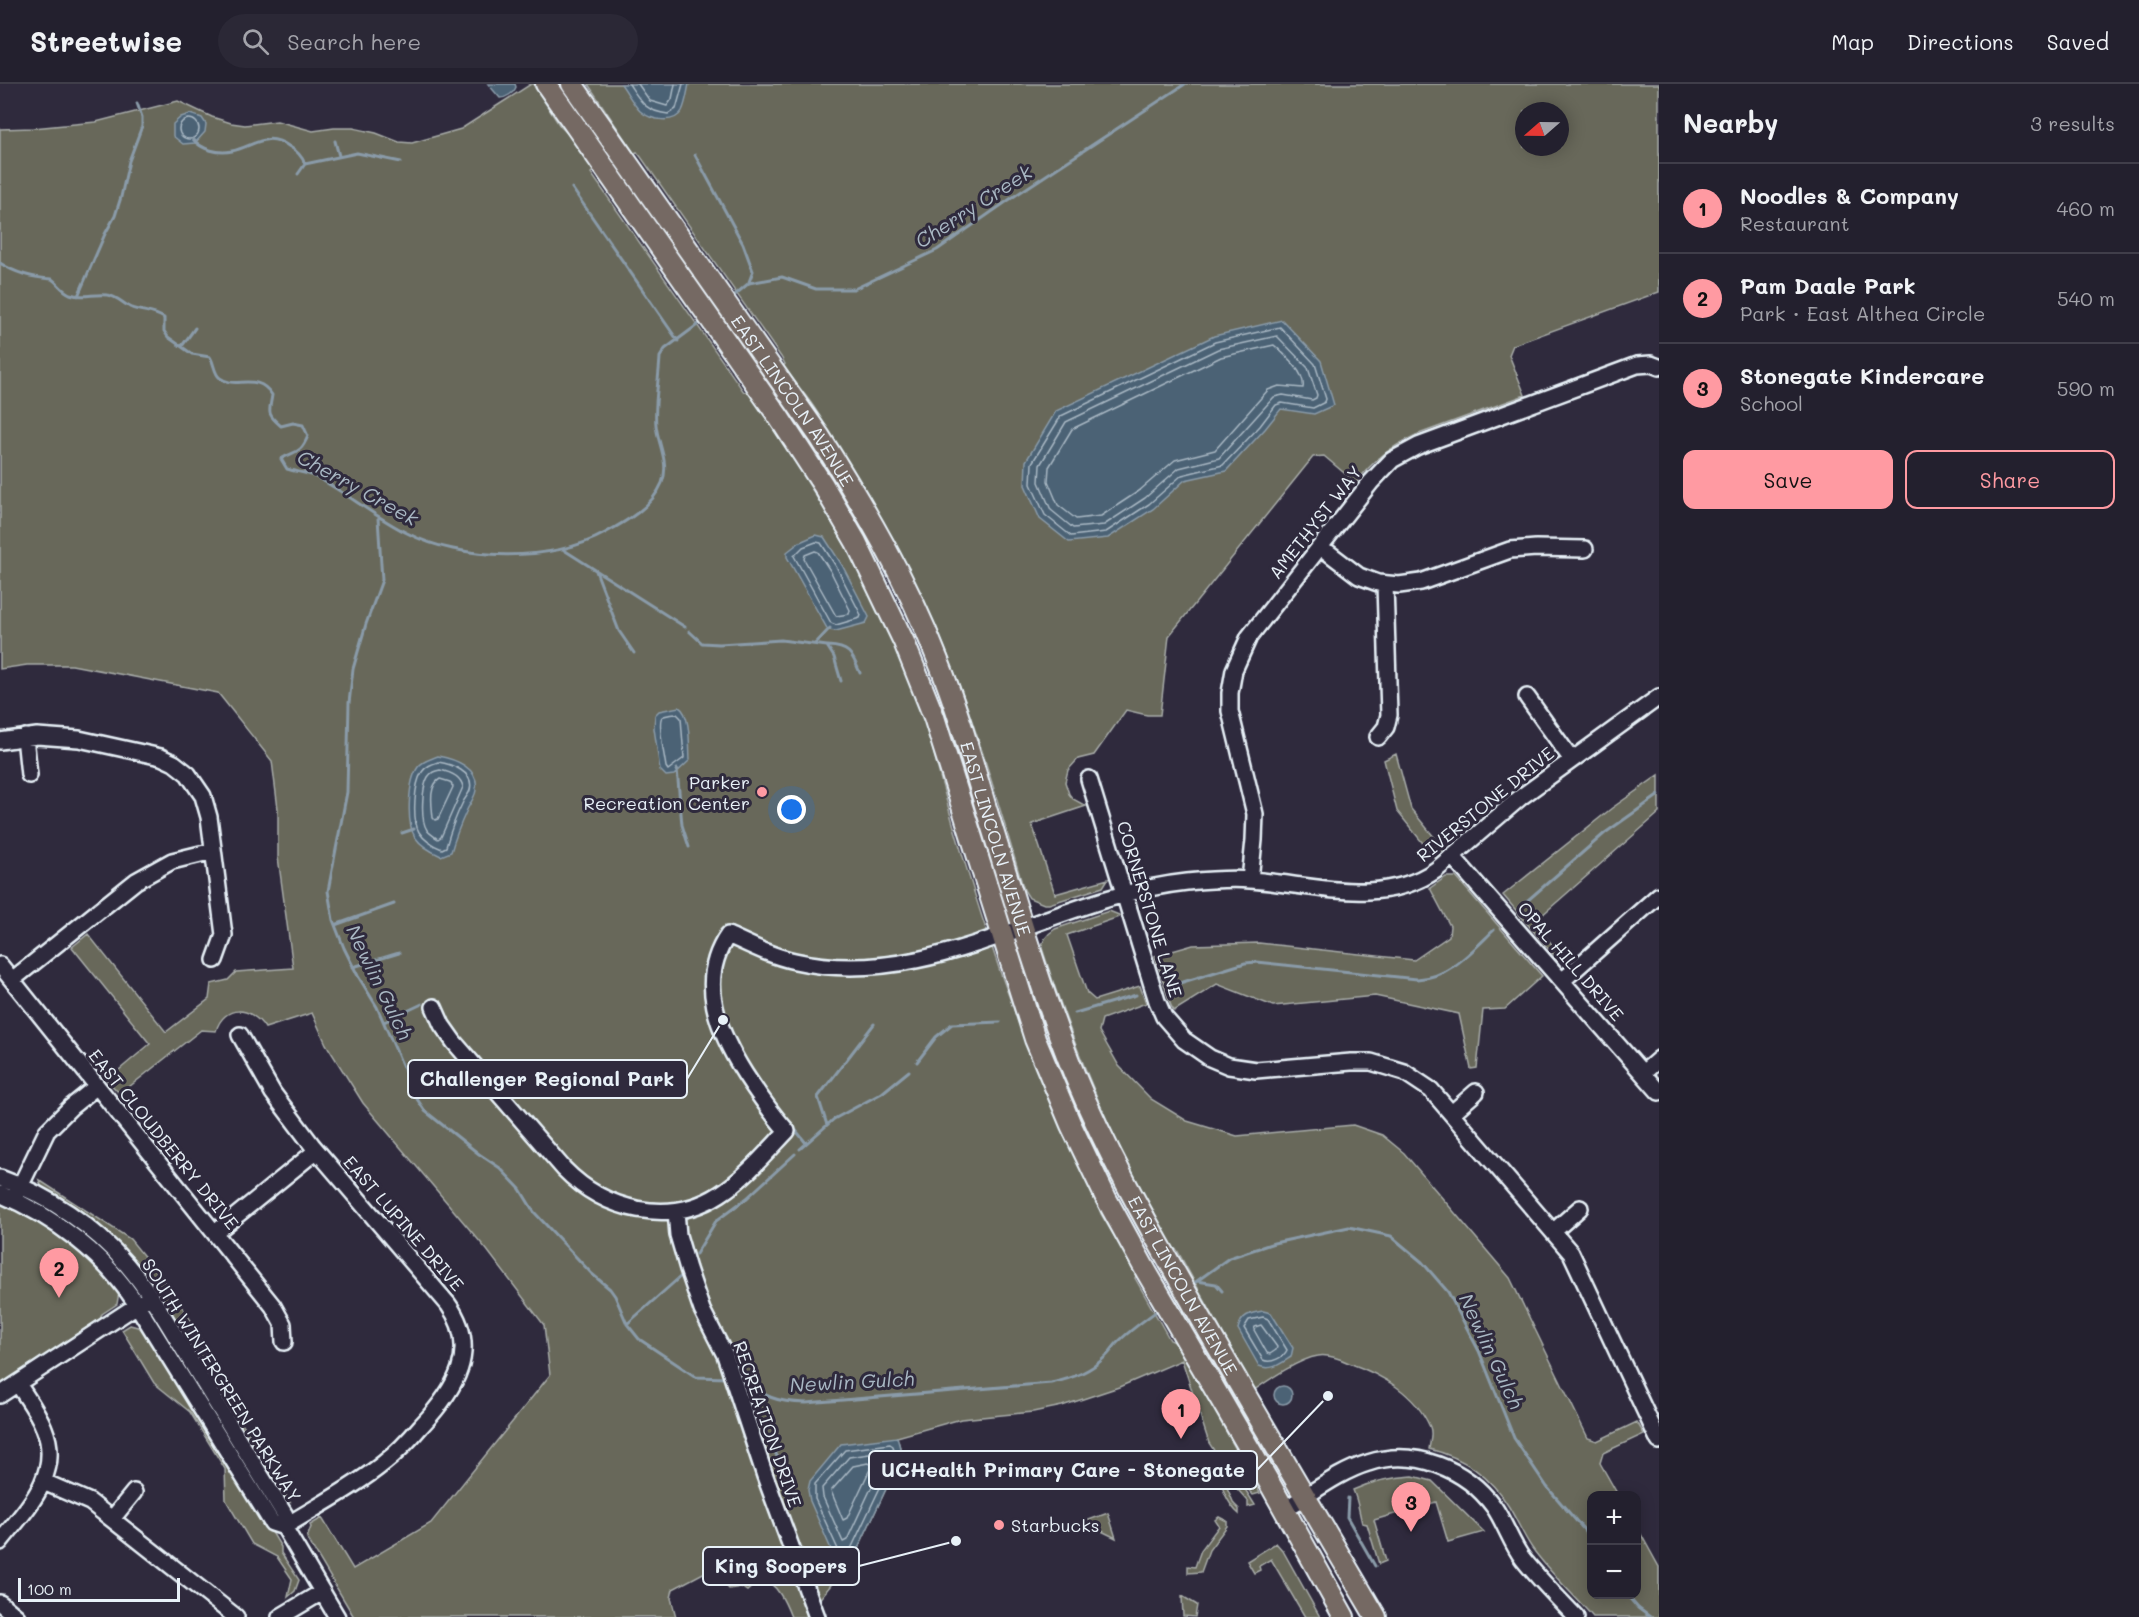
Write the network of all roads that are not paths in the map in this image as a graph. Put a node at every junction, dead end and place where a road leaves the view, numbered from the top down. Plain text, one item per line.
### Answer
1 (546, 84) edge
2 (572, 84) edge
3 (581, 93) edge
4 (1658, 367) edge
5 (1321, 547) junction
6 (1585, 549) dead end
7 (1385, 584) junction
8 (1527, 697) dead end
9 (1659, 697) edge
10 (25, 736) junction
11 (1378, 737) dead end
12 (0, 741) edge
13 (1572, 760) junction
14 (29, 775) dead end
15 (1089, 779) dead end
16 (213, 850) junction
17 (1453, 856) junction
18 (1250, 880) junction
19 (1124, 894) junction
20 (1659, 895) edge
21 (1022, 927) junction
22 (1001, 934) junction
23 (215, 960) dead end
24 (0, 965) edge
25 (12, 980) junction
26 (1562, 981) junction
27 (434, 1007) dead end
28 (240, 1035) dead end
29 (1659, 1059) edge
30 (1642, 1073) junction
31 (97, 1086) junction
32 (1476, 1092) dead end
33 (1659, 1092) edge
34 (1452, 1113) junction
35 (316, 1151) junction
36 (0, 1178) edge
37 (11, 1194) edge
38 (1580, 1208) dead end
39 (676, 1210) junction
40 (1554, 1231) junction
41 (215, 1233) junction
42 (144, 1301) junction
43 (284, 1342) dead end
44 (18, 1384) junction
45 (0, 1395) edge
46 (1659, 1442) edge
47 (44, 1482) junction
48 (134, 1492) dead end
49 (1305, 1498) junction
50 (1283, 1510) junction
51 (112, 1519) junction
52 (284, 1527) junction
53 (0, 1542) edge
54 (322, 1592) junction
55 (0, 1603) edge
56 (17, 1617) edge
57 (236, 1617) edge
58 (280, 1617) edge
59 (337, 1617) edge
60 (817, 1617) edge
61 (1344, 1617) edge
62 (1376, 1617) edge
63 (1576, 1617) edge

1 - 22 main road, EAST LINCOLN AVENUE
2 - 3 main road, EAST LINCOLN AVENUE
3 - 21 main road, EAST LINCOLN AVENUE
4 - 5 street, AMETHYST WAY
5 - 7 street
5 - 18 street, AMETHYST WAY
6 - 7 street
7 - 11 street
8 - 13 street
9 - 13 street, RIVERSTONE DRIVE
10 - 12 street
10 - 14 street
10 - 16 street
13 - 17 street, RIVERSTONE DRIVE
15 - 19 street, CORNERSTONE LANE
16 - 23 street
16 - 25 street
17 - 18 street, RIVERSTONE DRIVE
17 - 26 street, OPAL HILL DRIVE
18 - 19 street, RIVERSTONE DRIVE
19 - 21 street, RIVERSTONE DRIVE
19 - 34 street, CORNERSTONE LANE
20 - 26 street
21 - 22 street, RIVERSTONE DRIVE
21 - 49 main road, EAST LINCOLN AVENUE
22 - 39 street
22 - 50 main road, EAST LINCOLN AVENUE
24 - 25 street, EAST CLOUDBERRY DRIVE
25 - 31 street, EAST CLOUDBERRY DRIVE
26 - 30 street, OPAL HILL DRIVE
27 - 39 street
28 - 35 street, EAST LUPINE DRIVE
29 - 30 street
30 - 33 street, OPAL HILL DRIVE
31 - 37 street
31 - 41 street, EAST CLOUDBERRY DRIVE
32 - 34 street
34 - 40 street, CORNERSTONE LANE
35 - 41 street
35 - 52 street, EAST LUPINE DRIVE
36 - 37 street, SOUTH WINTERGREEN PARKWAY
37 - 42 street, SOUTH WINTERGREEN PARKWAY
38 - 40 street
39 - 60 street, RECREATION DRIVE
40 - 46 street, CORNERSTONE LANE
41 - 43 street, EAST CLOUDBERRY DRIVE
42 - 44 street
42 - 52 street, SOUTH WINTERGREEN PARKWAY
44 - 45 street
44 - 47 street
47 - 51 street
47 - 53 street
48 - 51 street
49 - 50 street
49 - 62 main road, EAST LINCOLN AVENUE
49 - 63 street
50 - 61 main road, EAST LINCOLN AVENUE
51 - 57 street
52 - 54 street, SOUTH WINTERGREEN PARKWAY
54 - 58 street
54 - 59 street, SOUTH WINTERGREEN PARKWAY
55 - 56 street

